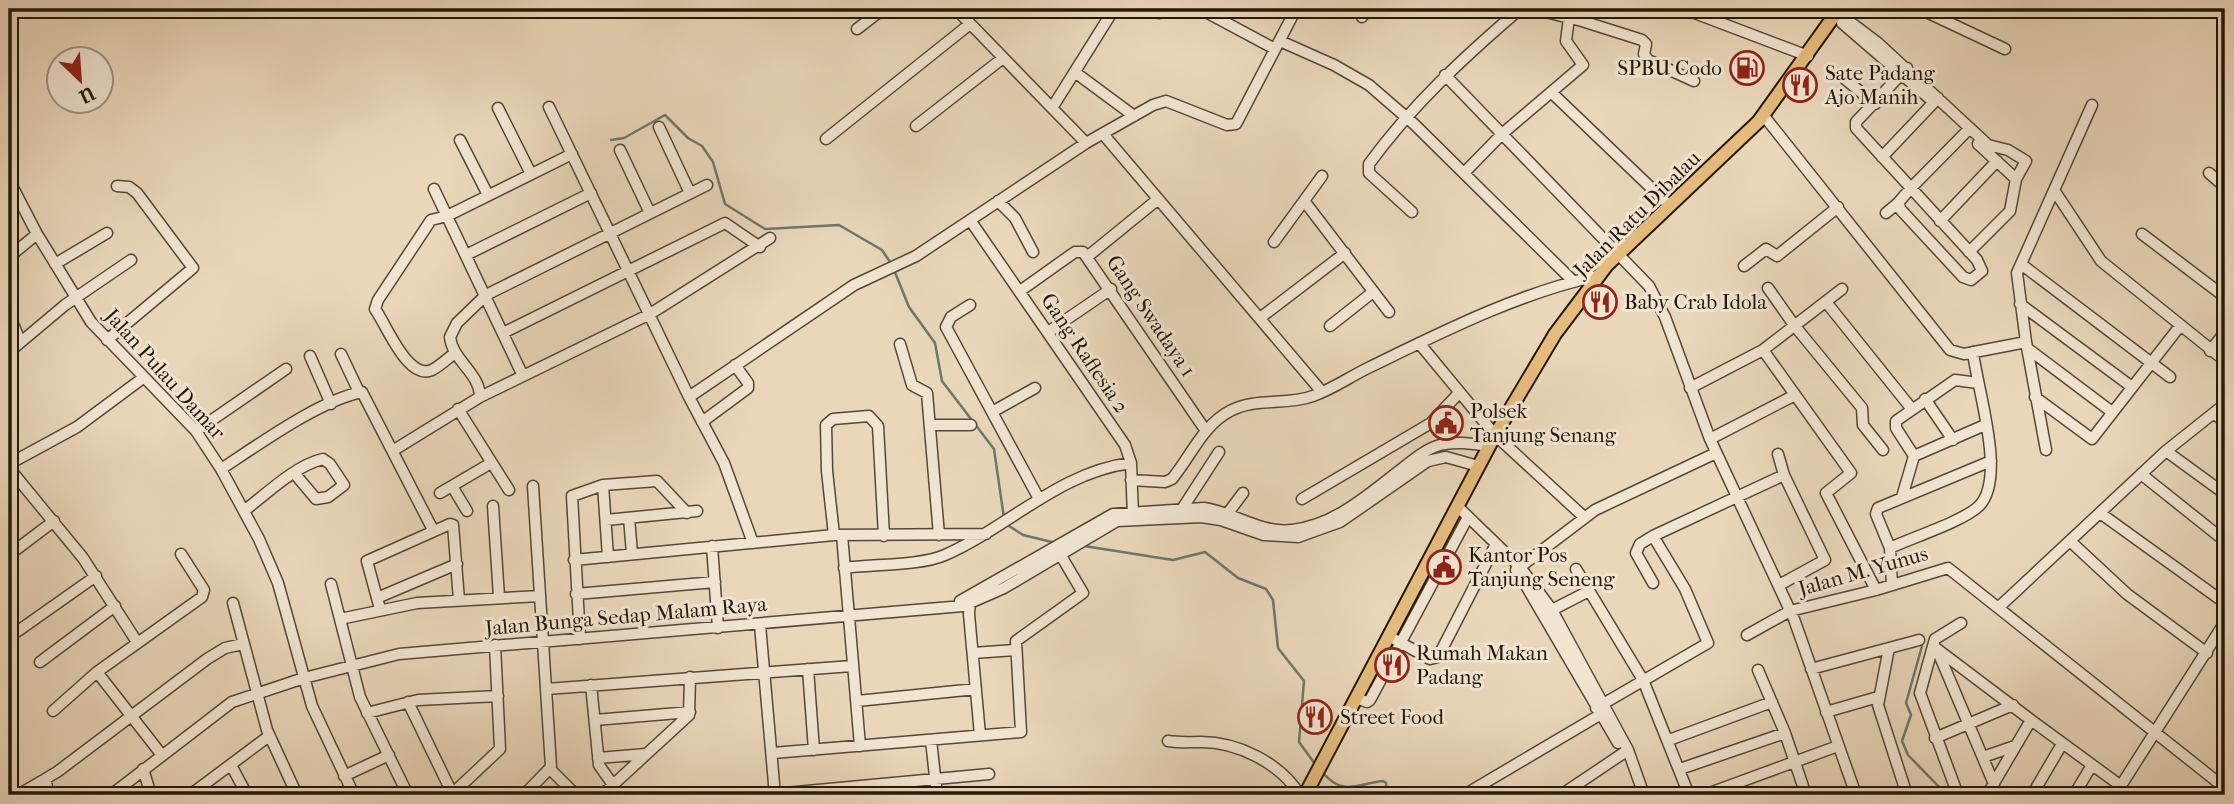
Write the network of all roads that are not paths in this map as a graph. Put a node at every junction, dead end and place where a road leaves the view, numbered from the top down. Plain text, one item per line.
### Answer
1 (883, 9) edge
2 (956, 9) edge
3 (1114, 9) edge
4 (1296, 9) edge
5 (1520, 9) edge
6 (1533, 9) edge
7 (1587, 9) edge
8 (1684, 9) edge
9 (1920, 9) edge
10 (1206, 12) dead end
11 (1837, 12) edge
12 (1569, 18) junction
13 (1582, 22) junction
14 (971, 24) junction
15 (857, 29) dead end
16 (1278, 45) junction
17 (2005, 49) dead end
18 (1808, 56) junction
19 (1003, 58) junction
20 (1905, 71) junction
21 (1076, 73) junction
22 (1445, 75) junction
23 (1845, 79) dead end
24 (1694, 80) dead end
25 (1552, 93) junction
26 (1936, 100) junction
27 (1875, 104) junction
28 (2092, 105) dead end
29 (549, 107) dead end
30 (498, 108) dead end
31 (1052, 108) junction
32 (1134, 116) junction
33 (1405, 116) junction
34 (1764, 116) junction
35 (916, 125) dead end
36 (659, 127) dead end
37 (1968, 130) junction
38 (1103, 134) junction
39 (1502, 134) junction
40 (826, 139) dead end
41 (460, 140) dead end
42 (1086, 143) junction
43 (1985, 148) junction
44 (620, 150) dead end
45 (572, 154) junction
46 (1882, 157) junction
47 (1997, 161) junction
48 (1464, 173) junction
49 (2208, 173) dead end
50 (531, 174) junction
51 (1322, 176) dead end
52 (2017, 179) junction
53 (9, 180) edge
54 (707, 185) dead end
55 (117, 186) dead end
56 (2225, 187) edge
57 (434, 189) dead end
58 (1910, 189) junction
59 (2054, 190) junction
60 (591, 193) junction
61 (690, 193) junction
62 (488, 195) junction
63 (1157, 200) junction
64 (998, 201) junction
65 (2060, 201) junction
66 (1305, 202) junction
67 (1898, 204) junction
68 (1670, 206) junction
69 (1838, 207) junction
70 (2043, 211) junction
71 (1412, 212) dead end
72 (650, 213) junction
73 (1886, 213) dead end
74 (447, 216) junction
75 (970, 220) junction
76 (1940, 221) junction
77 (107, 233) dead end
78 (611, 233) junction
79 (37, 234) junction
80 (2143, 234) dead end
81 (770, 238) dead end
82 (1274, 242) dead end
83 (760, 247) junction
84 (1033, 252) dead end
85 (1969, 252) junction
86 (1345, 253) junction
87 (1618, 254) junction
88 (466, 255) junction
89 (9, 257) edge
90 (1087, 257) junction
91 (131, 260) dead end
92 (55, 264) junction
93 (2021, 264) junction
94 (1744, 266) dead end
95 (629, 270) junction
96 (1597, 275) junction
97 (1573, 281) junction
98 (1768, 288) dead end
99 (1111, 289) junction
100 (1842, 289) dead end
101 (1020, 291) junction
102 (1373, 292) junction
103 (486, 295) junction
104 (2225, 297) edge
105 (76, 298) junction
106 (1826, 302) junction
107 (2020, 304) junction
108 (970, 305) dead end
109 (1388, 312) dead end
110 (9, 314) edge
111 (650, 314) junction
112 (1260, 318) junction
113 (1794, 325) junction
114 (1330, 326) dead end
115 (2180, 326) junction
116 (1048, 332) junction
117 (2225, 332) edge
118 (503, 333) junction
119 (107, 340) junction
120 (20, 341) junction
121 (1419, 343) junction
122 (900, 344) dead end
123 (2026, 345) junction
124 (1763, 349) junction
125 (2210, 351) junction
126 (9, 352) edge
127 (1973, 352) junction
128 (455, 353) junction
129 (341, 354) dead end
130 (310, 356) dead end
131 (2224, 360) edge
132 (2152, 361) junction
133 (735, 365) junction
134 (286, 369) dead end
135 (523, 376) junction
136 (143, 377) junction
137 (2170, 377) dead end
138 (1978, 383) junction
139 (2132, 387) junction
140 (1035, 388) dead end
141 (1690, 388) junction
142 (361, 392) junction
143 (1322, 392) junction
144 (1460, 393) junction
145 (1795, 395) junction
146 (480, 397) junction
147 (689, 397) junction
148 (2035, 397) junction
149 (1925, 399) junction
150 (331, 404) junction
151 (2225, 404) edge
152 (1911, 408) junction
153 (457, 409) junction
154 (992, 412) junction
155 (2112, 412) junction
156 (2214, 414) junction
157 (702, 422) junction
158 (2225, 423) edge
159 (931, 425) junction
160 (971, 425) dead end
161 (1985, 425) junction
162 (196, 431) junction
163 (1206, 431) junction
164 (1710, 439) junction
165 (1953, 440) junction
166 (1492, 441) junction
167 (394, 450) junction
168 (1883, 450) dead end
169 (2046, 450) dead end
170 (2166, 451) junction
171 (1219, 452) dead end
172 (1716, 453) junction
173 (1778, 454) dead end
174 (1914, 456) junction
175 (1991, 461) junction
176 (491, 463) junction
177 (1131, 463) junction
178 (9, 466) edge
179 (1478, 466) junction
180 (221, 469) junction
181 (295, 474) junction
182 (2141, 474) junction
183 (1784, 475) junction
184 (1131, 480) junction
185 (603, 485) junction
186 (452, 486) junction
187 (533, 486) dead end
188 (509, 490) dead end
189 (440, 493) dead end
190 (1243, 493) dead end
191 (2225, 494) edge
192 (1735, 496) junction
193 (1902, 496) junction
194 (1038, 497) junction
195 (1302, 499) dead end
196 (493, 506) dead end
197 (1457, 506) junction
198 (1182, 509) junction
199 (244, 511) junction
200 (467, 511) dead end
201 (1228, 513) junction
202 (2100, 513) junction
203 (1133, 516) junction
204 (1468, 517) junction
205 (1584, 517) junction
206 (629, 518) junction
207 (606, 520) junction
208 (54, 521) junction
209 (433, 530) junction
210 (986, 534) junction
211 (838, 535) junction
212 (939, 535) junction
213 (884, 536) junction
214 (1653, 536) junction
215 (2070, 541) junction
216 (2225, 541) edge
217 (752, 543) junction
218 (1495, 545) junction
219 (712, 546) junction
220 (1890, 548) junction
221 (1060, 551) junction
222 (632, 553) junction
223 (181, 554) dead end
224 (9, 555) edge
225 (608, 557) junction
226 (574, 560) junction
227 (457, 564) junction
228 (844, 568) junction
229 (1517, 568) junction
230 (1576, 569) dead end
231 (96, 576) junction
232 (715, 582) junction
233 (1653, 583) dead end
234 (331, 584) dead end
235 (1779, 585) junction
236 (1892, 585) junction
237 (1876, 590) junction
238 (1589, 591) junction
239 (576, 594) junction
240 (540, 596) junction
241 (499, 597) junction
242 (459, 600) junction
243 (233, 603) dead end
244 (2225, 603) edge
245 (378, 604) junction
246 (964, 604) junction
247 (115, 606) junction
248 (1999, 607) junction
249 (1790, 611) junction
250 (1548, 612) junction
251 (848, 616) junction
252 (340, 619) junction
253 (1961, 622) dead end
254 (2225, 622) edge
255 (760, 625) junction
256 (718, 628) junction
257 (18, 631) dead end
258 (1747, 635) dead end
259 (580, 639) junction
260 (1394, 640) junction
261 (1919, 640) dead end
262 (137, 642) junction
263 (543, 642) junction
264 (243, 644) junction
265 (495, 645) junction
266 (1889, 648) junction
267 (1935, 648) junction
268 (1016, 650) junction
269 (973, 653) junction
270 (2207, 653) junction
271 (40, 662) dead end
272 (353, 664) junction
273 (852, 666) junction
274 (808, 669) junction
275 (1811, 669) junction
276 (1758, 670) dead end
277 (97, 672) junction
278 (764, 672) junction
279 (690, 677) junction
280 (304, 678) junction
281 (1643, 680) junction
282 (591, 685) junction
283 (547, 689) junction
284 (976, 690) junction
285 (256, 692) junction
286 (498, 696) junction
287 (1878, 697) junction
288 (857, 701) junction
289 (408, 702) junction
290 (1772, 702) junction
291 (2013, 705) junction
292 (1601, 709) junction
293 (53, 711) dead end
294 (690, 712) junction
295 (1826, 712) junction
296 (367, 713) junction
297 (131, 717) junction
298 (595, 720) junction
299 (2031, 720) junction
300 (1970, 723) junction
301 (2155, 731) junction
302 (1785, 733) junction
303 (980, 735) junction
304 (269, 736) junction
305 (1935, 738) junction
306 (931, 740) junction
307 (1669, 740) junction
308 (1168, 741) dead end
309 (2062, 744) junction
310 (860, 746) junction
311 (1838, 746) junction
312 (2015, 746) junction
313 (814, 750) junction
314 (1626, 751) junction
315 (772, 753) junction
316 (161, 754) junction
317 (647, 754) junction
318 (389, 755) junction
319 (1983, 757) junction
320 (598, 758) junction
321 (1794, 762) junction
322 (231, 765) junction
323 (2092, 765) junction
324 (143, 769) junction
325 (550, 769) junction
326 (1681, 769) junction
327 (989, 774) dead end
328 (344, 776) junction
329 (45, 779) junction
330 (935, 779) junction
331 (1994, 784) junction
332 (613, 785) junction
333 (2225, 789) edge
334 (2118, 791) edge
335 (812, 793) edge
336 (1308, 793) edge
337 (18, 795) edge
338 (49, 795) edge
339 (111, 795) edge
340 (151, 795) edge
341 (190, 795) edge
342 (247, 795) edge
343 (297, 795) edge
344 (354, 795) edge
345 (408, 795) edge
346 (452, 795) edge
347 (524, 795) edge
348 (576, 795) edge
349 (602, 795) edge
350 (775, 795) edge
351 (937, 795) edge
352 (1464, 795) edge
353 (1561, 795) edge
354 (1640, 795) edge
355 (1689, 795) edge
356 (1704, 795) edge
357 (1806, 795) edge
358 (1856, 795) edge
359 (1907, 795) edge
360 (1958, 795) edge
361 (1986, 795) edge
362 (2032, 795) edge
363 (2074, 795) edge

1 - 15 street
2 - 14 street
3 - 21 street
4 - 16 street
5 - 22 street
6 - 12 street
7 - 13 street
8 - 18 street
9 - 17 street
10 - 16 street
11 - 18 main road, Jalan Ratu Dibalau
11 - 20 street
12 - 13 street
12 - 25 street
13 - 24 street
14 - 19 street
14 - 40 street
16 - 32 street
16 - 33 street
18 - 34 main road, Jalan Ratu Dibalau
19 - 31 street
19 - 35 street
20 - 26 street
20 - 27 street
21 - 31 street
21 - 32 street
22 - 33 street
22 - 39 street, Jalan M. Yunus
23 - 27 street
25 - 39 street
25 - 68 street
26 - 37 street
26 - 46 street
27 - 46 street
28 - 59 street
29 - 45 street
30 - 50 street
31 - 42 street
32 - 38 street
33 - 48 street
33 - 71 street
34 - 68 main road, Jalan Ratu Dibalau
34 - 69 street
36 - 61 street
37 - 43 street
37 - 58 street
38 - 42 street
38 - 63 street
39 - 48 street
39 - 87 street, Jalan M. Yunus
41 - 62 street
42 - 64 street
43 - 47 street
43 - 52 street
44 - 72 street
45 - 50 street
45 - 60 street
46 - 58 street
47 - 52 street
47 - 76 street
48 - 97 street
49 - 56 street
50 - 62 street
51 - 66 street
52 - 85 street
53 - 79 street, Jalan Pulau Damar
54 - 61 street
55 - 119 street
57 - 74 street
58 - 67 street
58 - 76 street
59 - 65 street
59 - 70 street
60 - 78 street
60 - 88 street
61 - 72 street
62 - 74 street
63 - 90 street
63 - 112 street
64 - 75 street
64 - 84 street
65 - 70 street
65 - 115 street
66 - 82 street
66 - 86 street
67 - 73 street
67 - 85 street
68 - 87 main road, Jalan Ratu Dibalau
69 - 94 street
69 - 127 street
70 - 93 street
72 - 78 street
74 - 88 street
74 - 128 street
75 - 101 street, Gang Raflesia 2
75 - 133 street
76 - 85 street
77 - 92 street
78 - 95 street
78 - 103 street
79 - 89 street
79 - 92 street, Jalan Pulau Damar
80 - 104 street
81 - 83 street
83 - 95 street
83 - 111 street
86 - 102 street
86 - 112 street
87 - 96 main road, Jalan Ratu Dibalau
87 - 141 street, Jalan M. Yunus
88 - 103 street
90 - 99 street, Gang Swadaya 1
90 - 101 street, Gang Swadaya 1
91 - 105 street
92 - 105 street, Jalan Pulau Damar
93 - 107 street
93 - 132 street
95 - 111 street
95 - 118 street
96 - 97 street
96 - 166 main road, Jalan Ratu Dibalau
97 - 121 street
98 - 113 street
99 - 116 street
99 - 163 street, Gang Swadaya 1
100 - 106 street
101 - 116 street, Gang Raflesia 2
102 - 109 street
102 - 114 street
103 - 118 street
103 - 128 street
105 - 119 street, Jalan Pulau Damar
105 - 120 street
106 - 113 street
106 - 152 street
107 - 123 street
107 - 139 street
108 - 154 street
110 - 120 street
111 - 135 street
111 - 147 street
112 - 143 street
113 - 124 street
113 - 168 street
115 - 125 street
115 - 132 street
116 - 177 street, Gang Raflesia 2
117 - 125 street
118 - 135 street
119 - 136 street, Jalan Pulau Damar
120 - 126 street
121 - 143 street
121 - 144 street
122 - 159 street
123 - 127 street
123 - 148 street
123 - 155 street
124 - 141 street
124 - 145 street
125 - 131 street
127 - 138 street
128 - 146 street
129 - 142 street
130 - 150 street
132 - 137 street
132 - 139 street
133 - 147 street
133 - 157 street
134 - 162 street
135 - 146 street
136 - 162 street, Jalan Pulau Damar
136 - 178 street
138 - 149 street
138 - 161 street
139 - 155 street
140 - 154 street
141 - 164 street, Jalan M. Yunus
142 - 150 street
142 - 167 street
143 - 163 street
144 - 166 street
144 - 195 street
145 - 164 street
145 - 237 street
146 - 153 street
147 - 157 street
148 - 155 street
148 - 169 street
149 - 152 street
149 - 165 street
150 - 180 street
151 - 156 street
152 - 174 street
153 - 167 street
153 - 176 street
154 - 194 street
156 - 158 street
156 - 170 street
157 - 217 street
159 - 160 street
159 - 212 street
161 - 165 street
161 - 175 street
162 - 180 street, Jalan Pulau Damar
163 - 184 street
164 - 172 street, Jalan M. Yunus
165 - 174 street
166 - 179 main road, Jalan Ratu Dibalau
166 - 201 street, Jalan Bunga Sedap Malam Raya
166 - 205 street
167 - 209 street
170 - 182 street
170 - 191 street
171 - 198 street
172 - 192 street, Jalan M. Yunus
172 - 205 street
173 - 183 street
174 - 193 street
175 - 193 street
175 - 220 street
176 - 186 street
176 - 188 street
177 - 184 street, Gang Raflesia 2
177 - 194 street
178 - 208 street
179 - 197 main road, Jalan Ratu Dibalau
179 - 203 street, Jalan Bunga Sedap Malam Raya
180 - 199 street, Jalan Pulau Damar
181 - 181 street
181 - 199 street
182 - 202 street
182 - 216 street
183 - 192 street
183 - 235 street
184 - 203 street, Gang Raflesia 2
185 - 206 street
185 - 207 street
185 - 226 street
186 - 189 street
186 - 200 street
187 - 240 street
190 - 201 street
192 - 214 street
192 - 235 street, Jalan M. Yunus
193 - 220 street
194 - 210 street
196 - 241 street
197 - 204 street
197 - 260 main road, Jalan Ratu Dibalau
198 - 201 street, Jalan Bunga Sedap Malam Raya
198 - 203 street, Jalan Bunga Sedap Malam Raya
199 - 280 street, Jalan Pulau Damar
202 - 215 street
202 - 244 street
203 - 221 street, Jalan Bunga Sedap Malam Raya
203 - 221 street, Jalan Bunga Sedap Malam Raya
204 - 218 street
204 - 260 street
205 - 229 street
206 - 207 street
206 - 222 street
207 - 225 street
208 - 224 street
208 - 231 street
209 - 227 street
209 - 245 street
210 - 212 street
210 - 228 street
211 - 213 street
211 - 213 street
211 - 217 street
211 - 228 street
212 - 213 street
214 - 233 street
214 - 281 street
215 - 248 street
215 - 270 street
217 - 219 street
218 - 229 street
218 - 260 street
219 - 222 street
219 - 232 street
220 - 236 street
221 - 246 street, Jalan Bunga Sedap Malam Raya
221 - 268 street
222 - 225 street
223 - 262 street
225 - 226 street
226 - 239 street
227 - 242 street
227 - 245 street
228 - 251 street
229 - 250 street
230 - 238 street
231 - 247 street
231 - 257 street
232 - 239 street
232 - 256 street
234 - 252 street
235 - 249 street, Jalan M. Yunus
236 - 237 street, Jalan M. Yunus
236 - 248 street, Jalan M. Yunus
237 - 249 street, Jalan M. Yunus
238 - 250 street
238 - 281 street
239 - 259 street
240 - 241 street
240 - 263 street
241 - 242 street
242 - 245 street
243 - 264 street
245 - 252 street
246 - 251 street, Jalan Bunga Sedap Malam Raya
246 - 269 street
247 - 262 street
247 - 271 street
248 - 301 street, Jalan M. Yunus
249 - 258 street
249 - 275 street
250 - 292 street
251 - 255 street, Jalan Bunga Sedap Malam Raya
251 - 273 street
252 - 272 street
253 - 267 street
254 - 270 street
255 - 256 street, Jalan Bunga Sedap Malam Raya
255 - 278 street
256 - 259 street, Jalan Bunga Sedap Malam Raya
259 - 263 street, Jalan Bunga Sedap Malam Raya
260 - 336 main road, Jalan Ratu Dibalau
261 - 266 street
262 - 277 street
263 - 265 street, Jalan Bunga Sedap Malam Raya
263 - 283 street
264 - 285 street
264 - 297 street
265 - 272 street, Jalan Bunga Sedap Malam Raya
265 - 286 street
266 - 275 street
266 - 287 street
267 - 291 street
267 - 300 street
267 - 305 street
268 - 269 street
268 - 303 street
269 - 284 street
270 - 301 street
272 - 280 street, Jalan Bunga Sedap Malam Raya
272 - 296 street
273 - 274 street
273 - 288 street
274 - 278 street
274 - 313 street
275 - 295 street
276 - 290 street
277 - 293 street
277 - 297 street
278 - 279 street
278 - 315 street
279 - 282 street
279 - 294 street
280 - 285 street, Jalan Bunga Sedap Malam Raya
280 - 328 street, Jalan Pulau Damar
281 - 292 street
281 - 307 street
282 - 283 street
282 - 298 street
283 - 325 street
284 - 288 street
284 - 303 street
285 - 304 street
285 - 316 street, Jalan Bunga Sedap Malam Raya
286 - 289 street
286 - 346 street
287 - 295 street
287 - 359 street
288 - 310 street
289 - 296 street
289 - 346 street
290 - 302 street
290 - 307 street
291 - 299 street
291 - 300 street
292 - 314 street
292 - 352 street
294 - 298 street
294 - 317 street
295 - 311 street
296 - 318 street
297 - 316 street
297 - 329 street
298 - 320 street
299 - 309 street
299 - 312 street
300 - 305 street
300 - 319 street
301 - 333 street, Jalan M. Yunus
301 - 334 street
302 - 321 street
302 - 326 street
303 - 306 street
304 - 322 street
304 - 343 street
305 - 360 street
306 - 310 street
306 - 330 street
307 - 326 street
308 - 336 street
309 - 323 street
309 - 362 street
310 - 313 street
311 - 321 street
311 - 358 street
312 - 319 street
312 - 331 street
313 - 315 street
314 - 353 street
314 - 354 street
315 - 350 street
316 - 324 street, Jalan Bunga Sedap Malam Raya
317 - 320 street
317 - 332 street
318 - 328 street
318 - 345 street
319 - 331 street
320 - 332 street
321 - 356 street
321 - 357 street
322 - 341 street
322 - 342 street
323 - 334 street
323 - 363 street
324 - 339 street, Jalan Bunga Sedap Malam Raya
324 - 340 street
325 - 347 street
325 - 348 street
326 - 355 street
327 - 330 street
328 - 344 street, Jalan Pulau Damar
329 - 337 street
329 - 338 street
330 - 335 street
330 - 351 street
331 - 361 street
332 - 349 street
335 - 350 street

